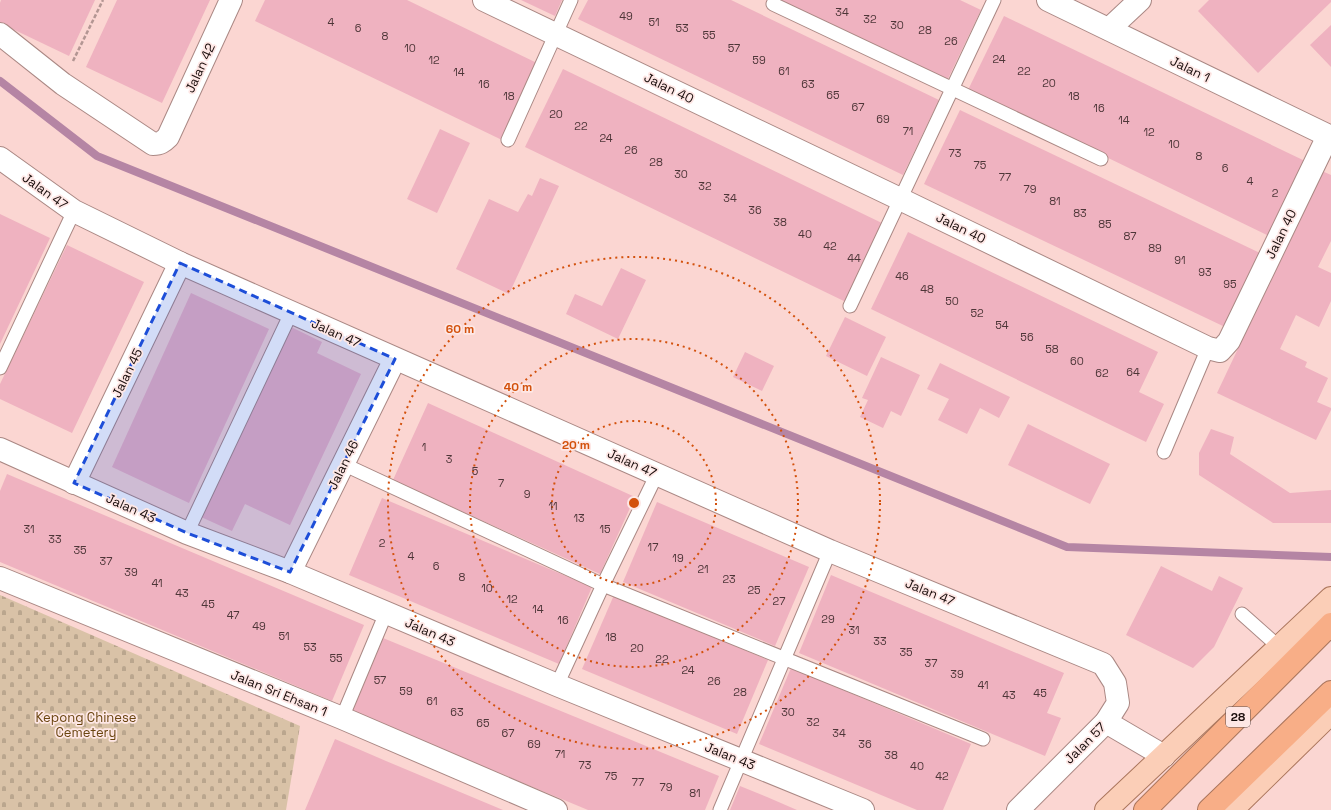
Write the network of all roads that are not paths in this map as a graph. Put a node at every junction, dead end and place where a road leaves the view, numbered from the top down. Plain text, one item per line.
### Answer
1 (231, 0) edge
2 (484, 0) edge
3 (571, 0) edge
4 (994, 0) edge
5 (1048, 0) edge
6 (1140, 0) edge
7 (773, 4) dead end
8 (1109, 29) junction
9 (0, 34) edge
10 (555, 34) junction
11 (952, 89) junction
12 (1330, 137) edge
13 (508, 140) dead end
14 (0, 158) edge
15 (1101, 159) dead end
16 (900, 199) junction
17 (74, 211) junction
18 (180, 263) junction
19 (850, 306) dead end
20 (291, 313) junction
21 (1208, 348) junction
22 (395, 359) junction
23 (0, 368) edge
24 (0, 450) edge
25 (1164, 452) dead end
26 (343, 464) junction
27 (657, 474) junction
28 (74, 483) junction
29 (187, 533) junction
30 (830, 551) junction
31 (290, 572) junction
32 (0, 578) edge
33 (603, 584) junction
34 (1331, 598) edge
35 (386, 614) junction
36 (1242, 614) dead end
37 (1331, 624) edge
38 (1279, 647) junction
39 (784, 658) junction
40 (1103, 664) joint
41 (557, 685) junction
42 (1331, 692) edge
43 (342, 718) junction
44 (1328, 719) edge
45 (1106, 722) junction
46 (984, 739) dead end
47 (1164, 756) junction
48 (741, 760) junction
49 (556, 810) edge
50 (720, 810) edge
51 (863, 810) edge
52 (1018, 810) edge
53 (1106, 810) edge
54 (1145, 810) edge
55 (1209, 810) edge
56 (1232, 810) edge

1 - 9 street, Jalan 42
2 - 10 street, Jalan 40
3 - 10 lane
4 - 11 lane
5 - 8 street, Jalan 1
6 - 8 street
7 - 11 lane
8 - 12 street, Jalan 1
10 - 13 lane
10 - 16 street, Jalan 40
11 - 15 lane
11 - 16 lane
12 - 21 street, Jalan 40
14 - 17 street, Jalan 47
16 - 19 lane
16 - 21 street, Jalan 40
17 - 18 street, Jalan 47
17 - 23 lane
18 - 20 street, Jalan 47
18 - 28 street, Jalan 45
20 - 22 street, Jalan 47
20 - 29 lane
21 - 25 lane
22 - 26 street, Jalan 46
22 - 27 street, Jalan 47
24 - 28 street, Jalan 43
26 - 31 street, Jalan 46
26 - 33 lane
27 - 30 street, Jalan 47
27 - 33 lane
28 - 29 street, Jalan 43
29 - 31 street, Jalan 43
30 - 39 lane
30 - 40 street, Jalan 47
31 - 35 street, Jalan 43
32 - 43 street, Jalan Sri Ehsan 1
33 - 39 lane
33 - 41 lane
34 - 38 main road
35 - 41 street, Jalan 43
35 - 43 lane
36 - 38 lane
37 - 54 highway, 28
38 - 47 main road
39 - 46 lane
39 - 48 lane
40 - 45 street, Jalan 57
41 - 48 street, Jalan 43
42 - 55 highway
43 - 49 street, Jalan Sri Ehsan 1
44 - 56 main road
45 - 47 street
45 - 52 street, Jalan 57
47 - 53 main road
48 - 50 lane
48 - 51 street, Jalan 43

